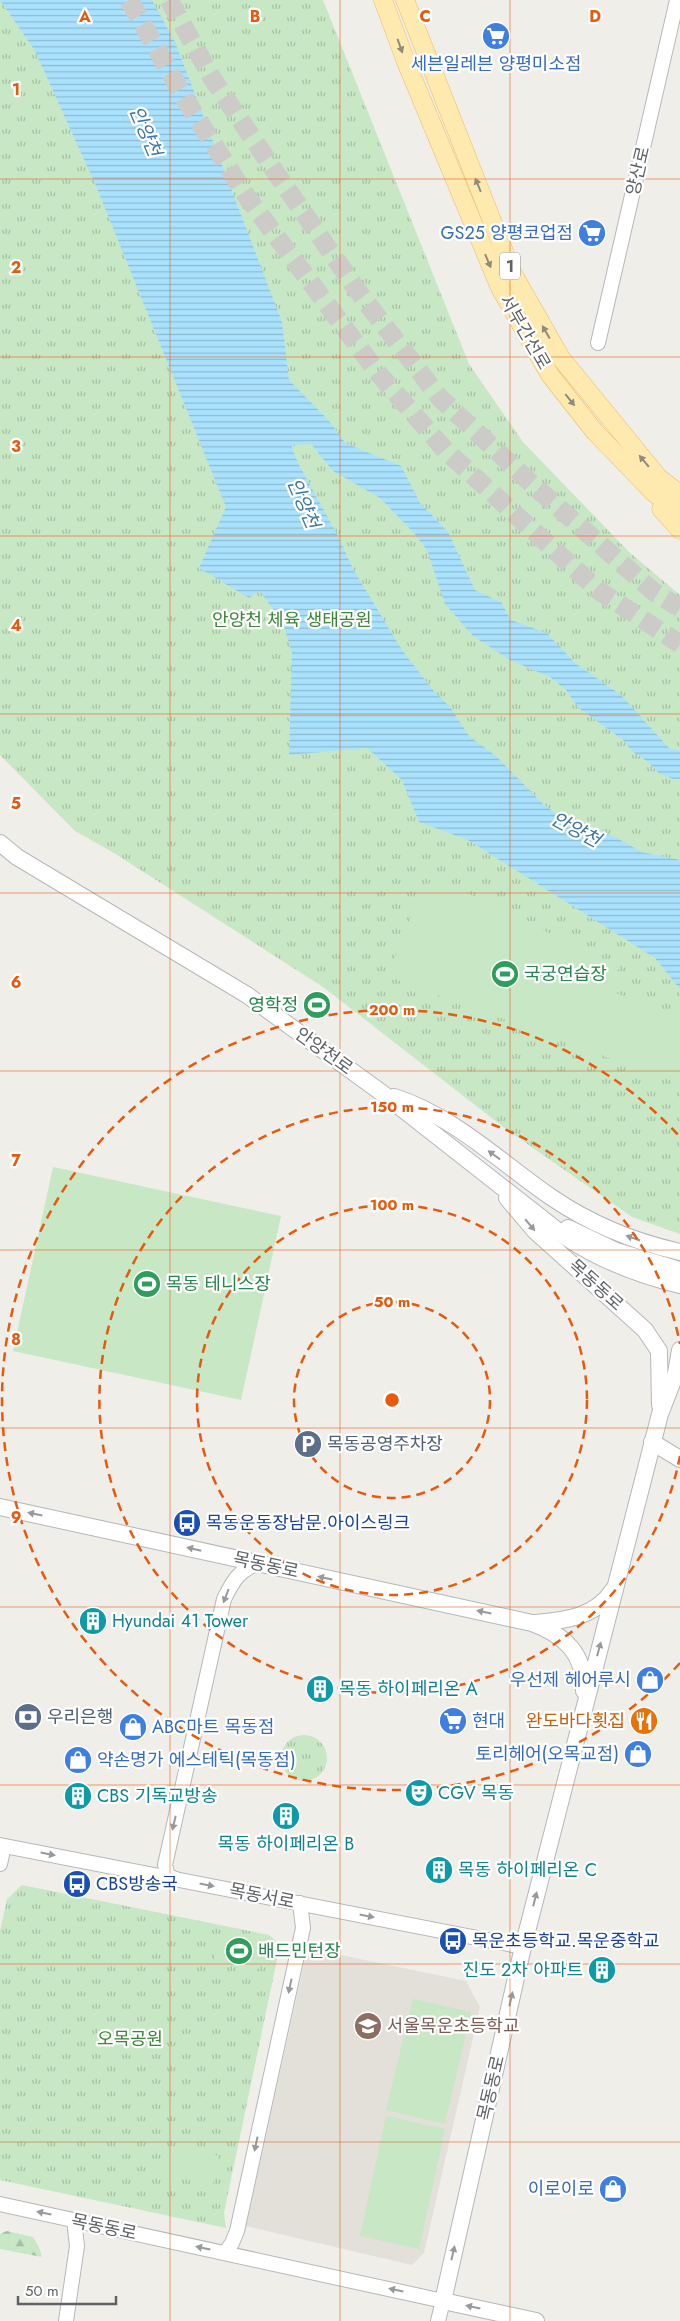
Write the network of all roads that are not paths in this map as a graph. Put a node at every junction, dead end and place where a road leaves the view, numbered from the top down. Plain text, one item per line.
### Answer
1 (383, 0) edge
2 (405, 0) edge
3 (677, 0) edge
4 (598, 343) dead end
5 (655, 484) junction
6 (680, 486) edge
7 (680, 494) edge
8 (680, 515) edge
9 (680, 530) edge
10 (0, 843) edge
11 (382, 1093) junction
12 (487, 1174) junction
13 (535, 1211) junction
14 (680, 1252) edge
15 (680, 1270) edge
16 (680, 1285) edge
17 (680, 1350) edge
18 (660, 1414) junction
19 (652, 1442) junction
20 (680, 1459) edge
21 (0, 1507) edge
22 (258, 1563) junction
23 (615, 1586) junction
24 (532, 1623) junction
25 (578, 1730) junction
26 (2, 1846) edge
27 (0, 1864) edge
28 (179, 1880) junction
29 (300, 1903) junction
30 (523, 1947) junction
31 (0, 2204) edge
32 (74, 2220) junction
33 (225, 2253) junction
34 (443, 2301) junction
35 (66, 2321) edge
36 (438, 2321) edge
37 (536, 2321) edge

1 -> 5 main road, 서부간선로 / 1
5 -> 2 main road, 서부간선로 / 1
3 - 4 street, 양산로
5 - 6 main road
5 - 7 main road, 서부간선로 / 1
5 - 8 main road, 서부간선로 / 1
5 - 9 main road
10 - 11 main road, 안양천로
11 - 12 main road, 안양천로
14 -> 11 main road
12 - 13 main road, 안양천로
12 -> 18 main road, 목동동로
13 - 15 main road, 안양천로
13 - 16 main road, 안양천로
17 - 18 main road, 목동동로
18 - 19 main road, 목동동로
19 - 20 main road
19 - 23 main road, 목동동로
22 -> 21 main road, 목동동로
24 -> 22 main road, 목동동로
22 -> 28 street
23 - 24 main road, 목동동로
25 -> 23 main road, 목동동로
24 - 25 main road, 목동동로
30 -> 25 main road, 목동동로
26 - 27 street
26 -> 28 street, 목동서로
28 -> 29 street, 목동서로
29 -> 30 street, 목동서로
29 -> 33 street
34 -> 30 main road, 목동동로
32 -> 31 street, 목동동로
33 -> 32 street, 목동동로
32 - 35 street
34 -> 33 street, 목동동로
34 - 36 street
37 -> 34 main road, 목동동로

